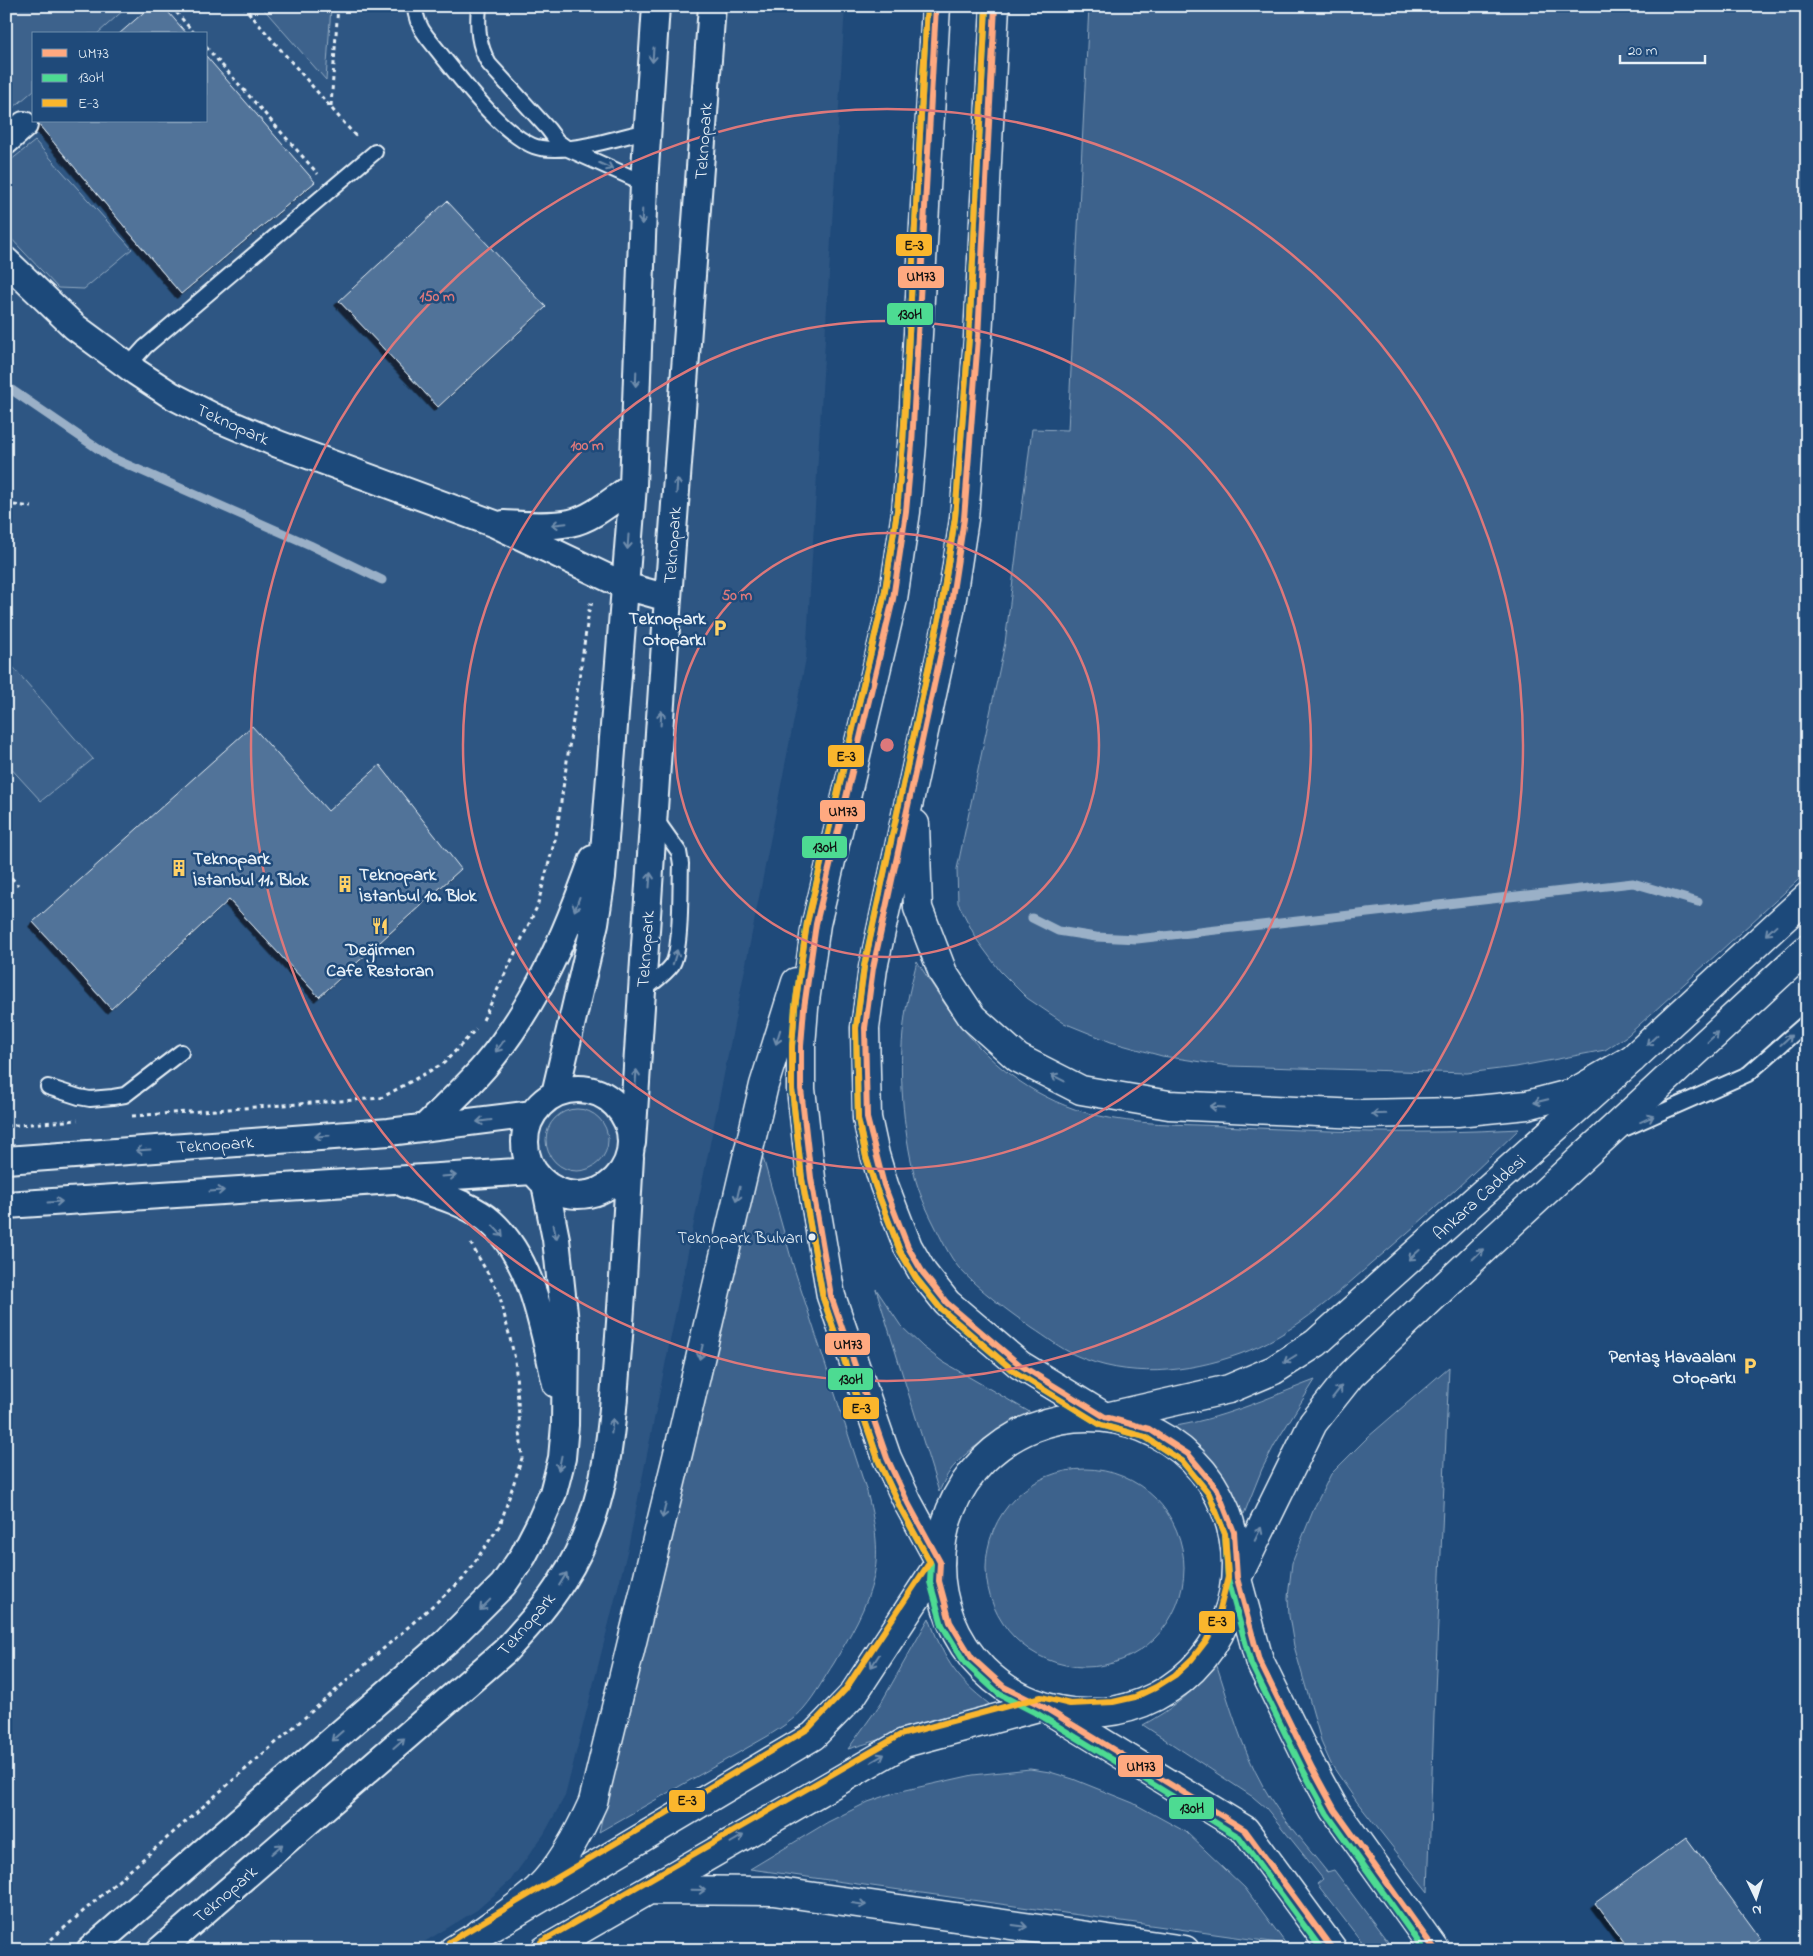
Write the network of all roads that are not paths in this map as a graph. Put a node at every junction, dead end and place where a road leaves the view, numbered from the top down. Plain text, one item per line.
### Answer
1 (415, 6) edge
2 (479, 6) edge
3 (656, 6) edge
4 (712, 6) edge
5 (936, 6) edge
6 (995, 6) edge
7 (647, 131) junction
8 (568, 149) junction
9 (375, 152) dead end
10 (644, 183) junction
11 (6, 261) edge
12 (128, 366) junction
13 (633, 486) junction
14 (495, 524) junction
15 (624, 598) junction
16 (668, 598) junction
17 (913, 785) junction
18 (606, 825) junction
19 (1807, 897) edge
20 (816, 924) junction
21 (1807, 949) edge
22 (1807, 1022) edge
23 (181, 1052) dead end
24 (1632, 1059) junction
25 (48, 1087) dead end
26 (555, 1094) junction
27 (532, 1114) junction
28 (424, 1128) junction
29 (1602, 1139) junction
30 (631, 1150) junction
31 (6, 1160) edge
32 (539, 1177) junction
33 (392, 1180) junction
34 (6, 1205) edge
35 (1105, 1417) junction
36 (565, 1425) junction
37 (940, 1562) junction
38 (1237, 1578) junction
39 (1042, 1706) junction
40 (649, 1890) junction
41 (480, 1933) junction
42 (90, 1950) edge
43 (160, 1950) edge
44 (453, 1950) edge
45 (545, 1950) edge
46 (1185, 1950) edge
47 (1333, 1950) edge
48 (1435, 1950) edge

1 - 8 lane
2 - 8 lane
3 -> 7 street
16 -> 4 street, Teknopark
5 - 20 main road
6 - 17 main road
7 - 8 lane
7 - 10 street
8 -> 10 lane
9 - 12 lane
10 -> 13 street
11 - 12 street, Teknopark
12 - 14 street, Teknopark
13 -> 14 street, Teknopark
13 -> 15 street
14 - 15 street, Teknopark
15 - 16 street, Teknopark
15 - 18 street
30 -> 16 street, Teknopark
24 -> 17 main road
17 - 35 main road
18 - 26 street
18 -> 28 street
19 -> 24 main road, Ankara Caddesi
20 - 37 main road
20 -> 41 main road
29 -> 21 main road
29 -> 22 lane
23 - 25 lane
24 -> 35 main road, Ankara Caddesi
26 - 27 street, Teknopark
26 - 30 street, Teknopark
27 -> 28 street, Teknopark
27 - 32 street, Teknopark
28 -> 31 street, Teknopark
38 -> 29 main road
30 - 32 street, Teknopark
43 -> 30 street, Teknopark
33 -> 32 street, Teknopark
32 -> 36 street, Teknopark
34 -> 33 street, Teknopark
33 -> 36 street, Teknopark
35 - 37 main road
35 - 38 main road
36 -> 42 street, Teknopark
37 - 39 main road
37 -> 41 main road
38 - 39 main road
38 - 48 main road
40 -> 39 main road
39 - 47 main road
40 - 45 main road
40 -> 46 main road
41 - 44 main road

